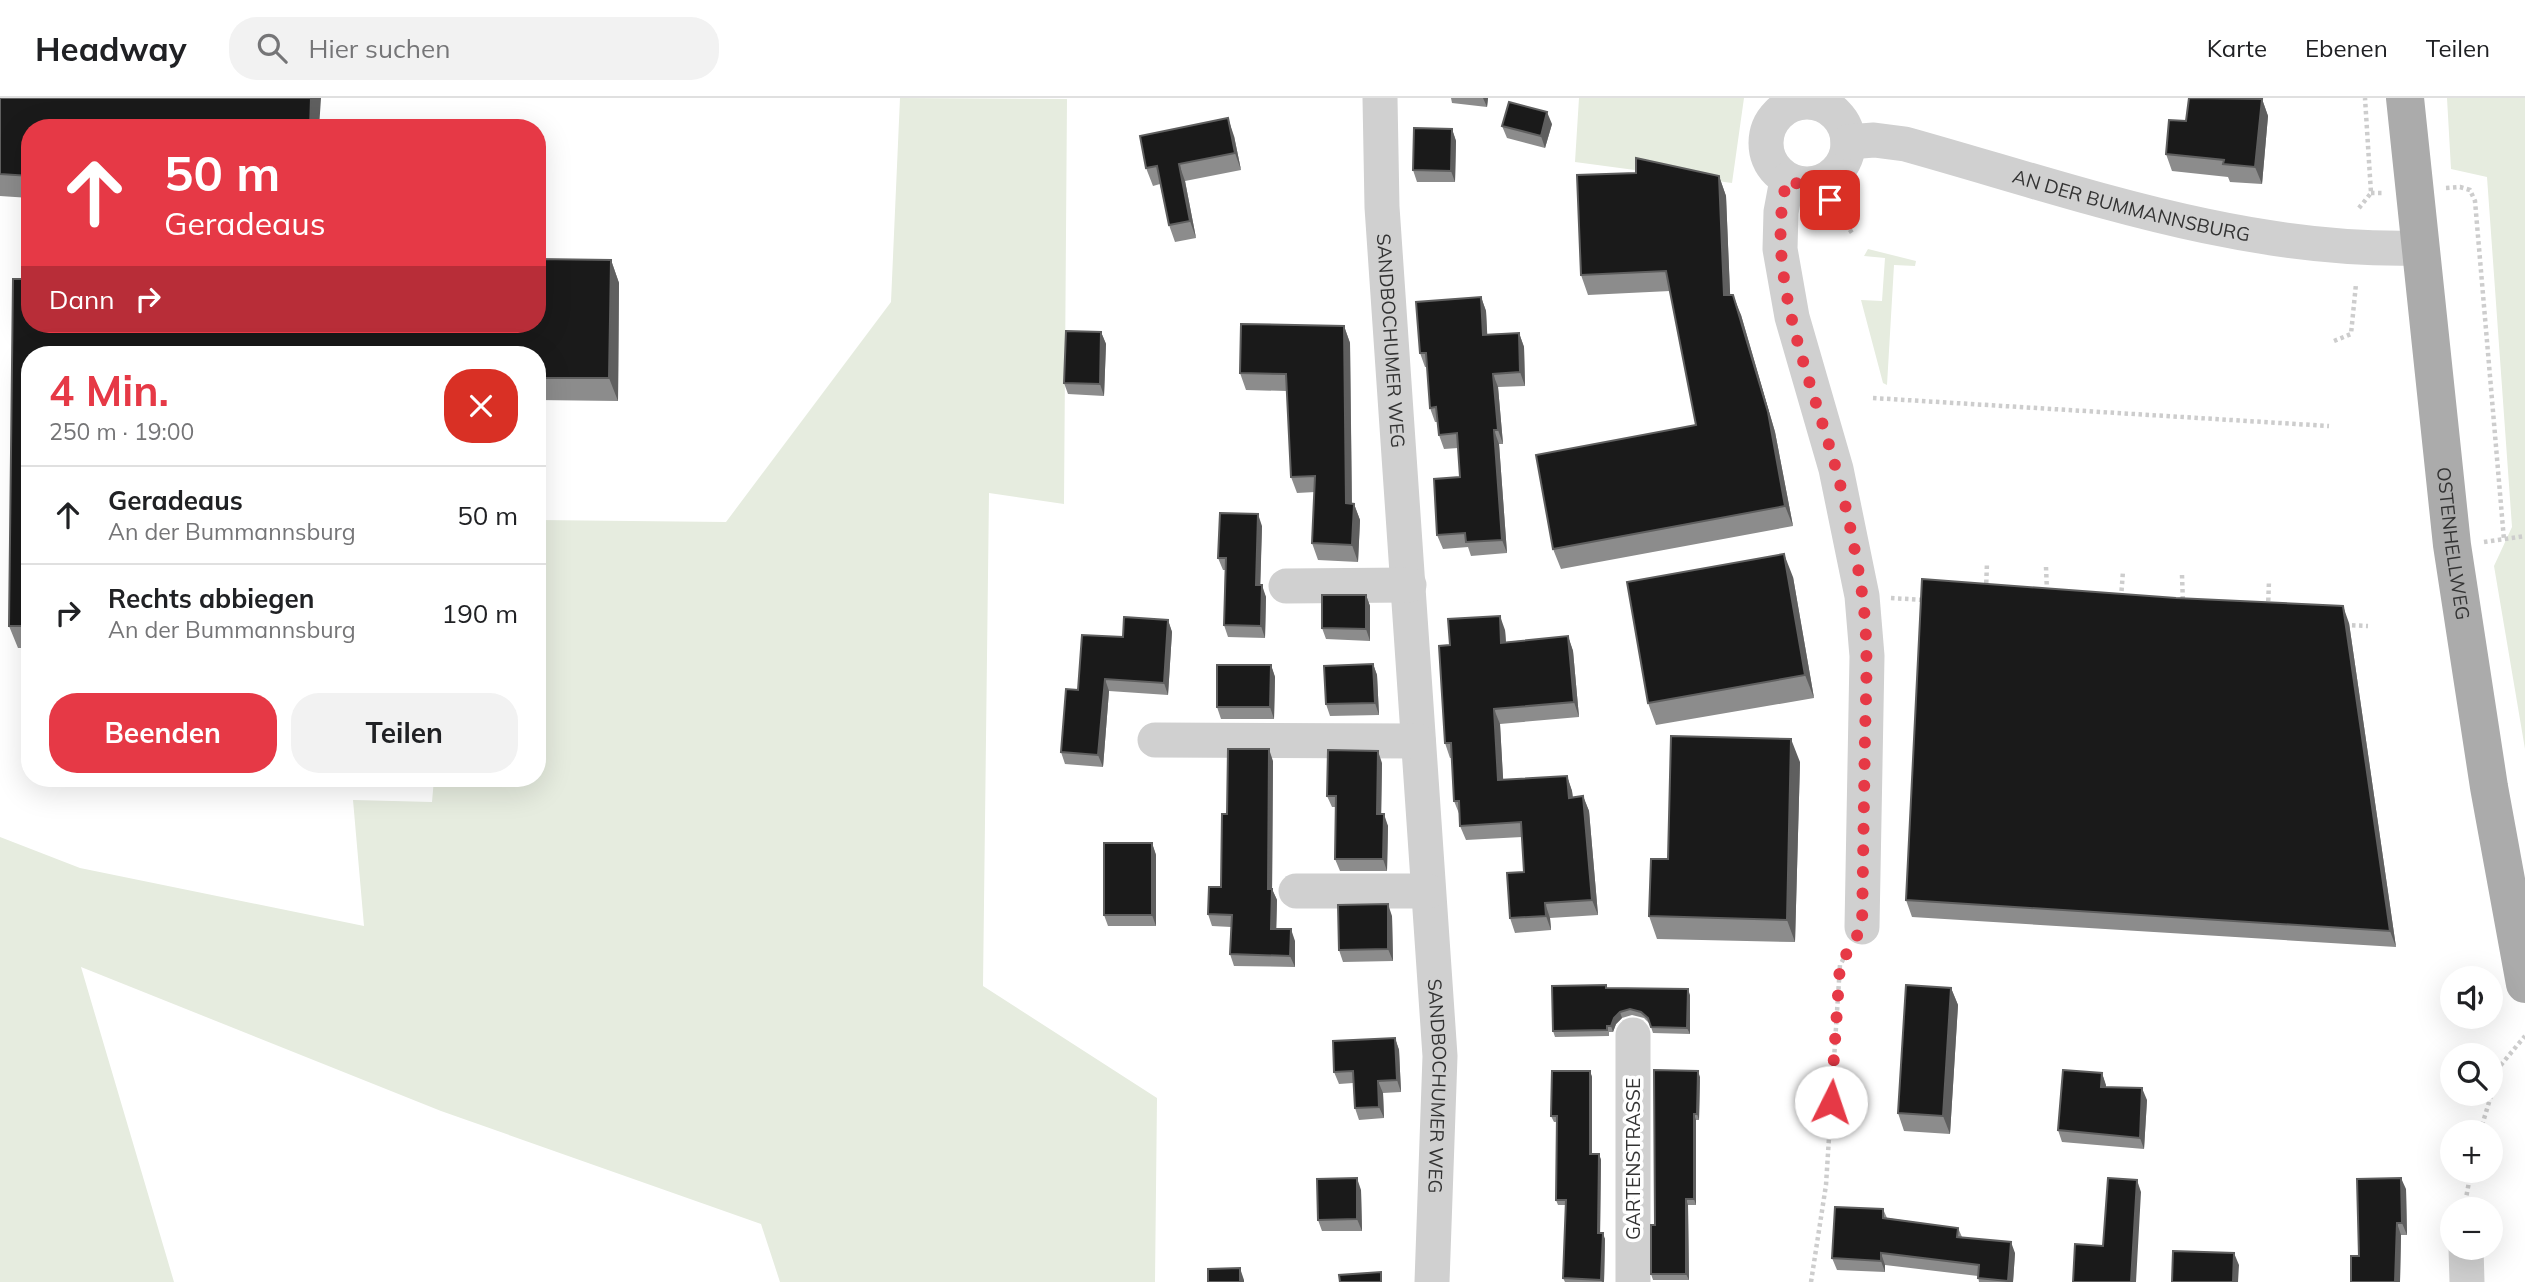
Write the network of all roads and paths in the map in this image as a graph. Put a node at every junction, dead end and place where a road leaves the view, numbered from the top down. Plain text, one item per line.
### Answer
1 (1380, 98) edge
2 (2365, 98) edge
3 (2405, 98) edge
4 (1794, 101) edge
5 (1848, 142) junction
6 (1803, 182) junction
7 (2414, 190) junction
8 (2371, 193) junction
9 (2359, 208) dead end
10 (1852, 233) dead end
11 (2420, 248) junction
12 (2356, 284) dead end
13 (2334, 341) dead end
14 (1873, 398) dead end
15 (2329, 426) dead end
16 (2525, 536) edge
17 (1987, 563) dead end
18 (2046, 567) dead end
19 (2123, 571) dead end
20 (2182, 575) dead end
21 (2269, 581) dead end
22 (1409, 585) junction
23 (1286, 586) dead end
24 (1862, 596) junction
25 (2047, 597) edge
26 (1930, 600) edge
27 (1985, 603) edge
28 (2120, 611) edge
29 (2182, 615) edge
30 (2267, 620) edge
31 (2343, 625) edge
32 (2368, 626) dead end
33 (1155, 740) dead end
34 (1418, 741) junction
35 (1296, 891) dead end
36 (1428, 891) junction
37 (1862, 927) joint
38 (2525, 984) edge
39 (1633, 1035) dead end
40 (2525, 1037) edge
41 (2484, 1120) edge
42 (2466, 1260) edge
43 (1432, 1282) edge
44 (1633, 1282) edge
45 (1811, 1282) edge
46 (2467, 1282) edge

1 - 22 street, SANDBOCHUMER WEG
2 - 8 path
3 - 7 main road, OSTENHELLWEG
4 - 5 street
4 - 6 street
5 - 6 street
5 - 11 street, AN DER BUMMANNSBURG
6 - 10 path
6 - 24 street
7 - 8 path
7 - 11 main road, OSTENHELLWEG
7 - 16 path
8 - 9 path
11 - 38 main road, OSTENHELLWEG
12 - 13 path
14 - 15 path
17 - 27 path
18 - 25 path
19 - 28 path
20 - 29 path
21 - 30 path
22 - 23 street
22 - 34 street, SANDBOCHUMER WEG
24 - 26 path
24 - 37 street
31 - 32 path
33 - 34 street
34 - 36 street, SANDBOCHUMER WEG
35 - 36 street
36 - 43 street, SANDBOCHUMER WEG
37 - 45 path
39 - 44 street, GARTENSTRASSE
40 - 41 path
42 - 46 street

